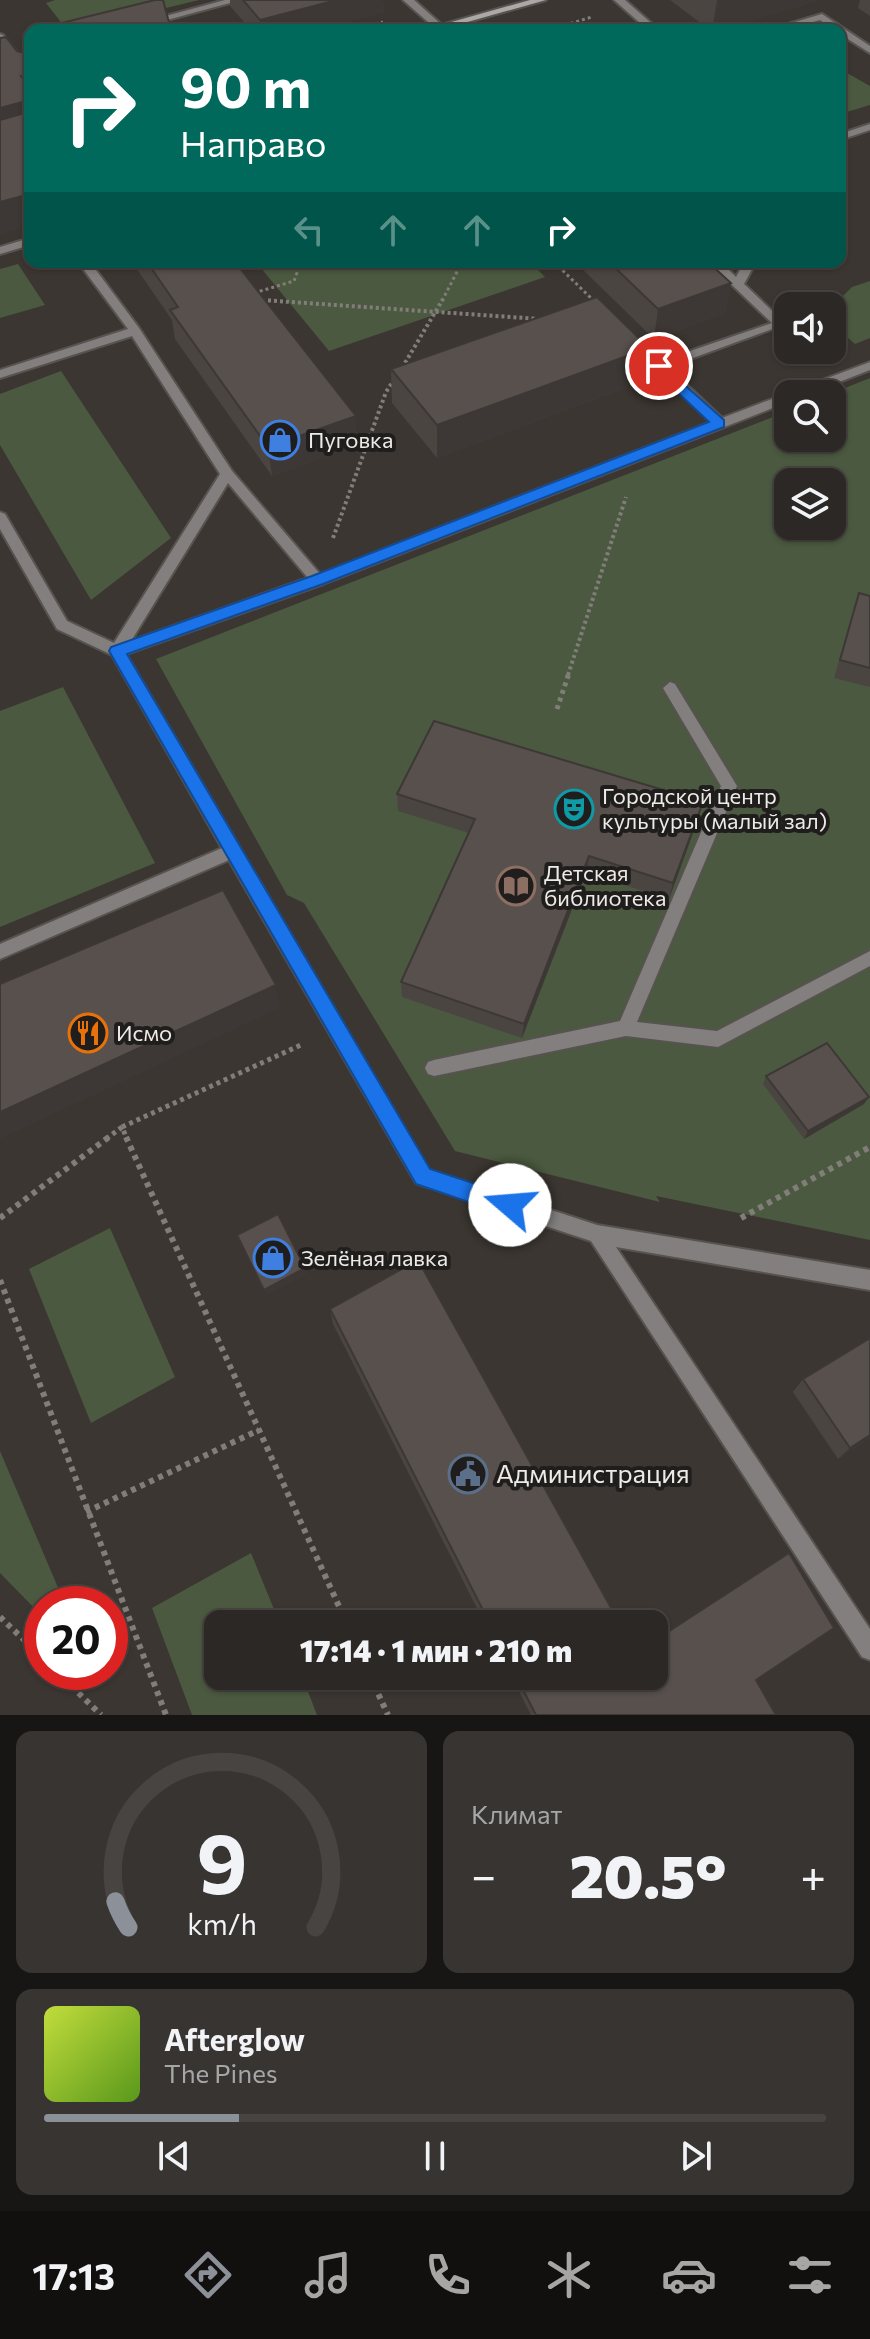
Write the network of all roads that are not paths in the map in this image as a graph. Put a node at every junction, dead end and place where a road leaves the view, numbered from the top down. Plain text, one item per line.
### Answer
1 (236, 0) edge
2 (408, 0) edge
3 (541, 0) edge
4 (619, 0) edge
5 (142, 24) edge
6 (429, 24) edge
7 (452, 24) edge
8 (647, 24) edge
9 (796, 24) edge
10 (832, 24) edge
11 (846, 34) edge
12 (0, 37) edge
13 (870, 50) edge
14 (24, 54) edge
15 (16, 56) junction
16 (0, 60) edge
17 (24, 67) edge
18 (870, 127) edge
19 (846, 135) edge
20 (24, 243) edge
21 (0, 251) edge
22 (88, 268) edge
23 (721, 268) edge
24 (747, 268) edge
25 (738, 284) junction
26 (616, 324) edge
27 (135, 331) junction
28 (659, 366) junction
29 (870, 366) edge
30 (0, 374) edge
31 (833, 380) edge
32 (774, 402) edge
33 (719, 423) junction
34 (227, 474) junction
35 (0, 517) edge
36 (318, 580) junction
37 (117, 651) junction
38 (670, 688) dead end
39 (232, 851) junction
40 (0, 952) edge
41 (870, 958) edge
42 (626, 1028) junction
43 (434, 1068) dead end
44 (597, 1234) junction
45 (870, 1280) edge
46 (870, 1649) edge

1 - 5 lane
2 - 6 lane
3 - 7 main road
4 - 8 lane
9 - 10 lane
11 - 13 lane
12 - 15 lane
14 - 15 lane
15 - 16 lane
15 - 17 lane
18 - 19 lane
20 - 21 lane
22 - 27 lane
23 - 25 lane
24 - 25 lane
25 - 28 lane
26 - 28 lane
27 - 30 lane
27 - 34 lane
28 - 33 lane
29 - 31 lane
32 - 33 lane
33 - 36 lane
34 - 36 lane
34 - 37 lane
35 - 37 lane
36 - 37 lane
37 - 39 lane
38 - 42 lane
39 - 40 lane
39 - 44 lane
41 - 42 lane
42 - 43 lane
44 - 45 lane
44 - 46 lane

